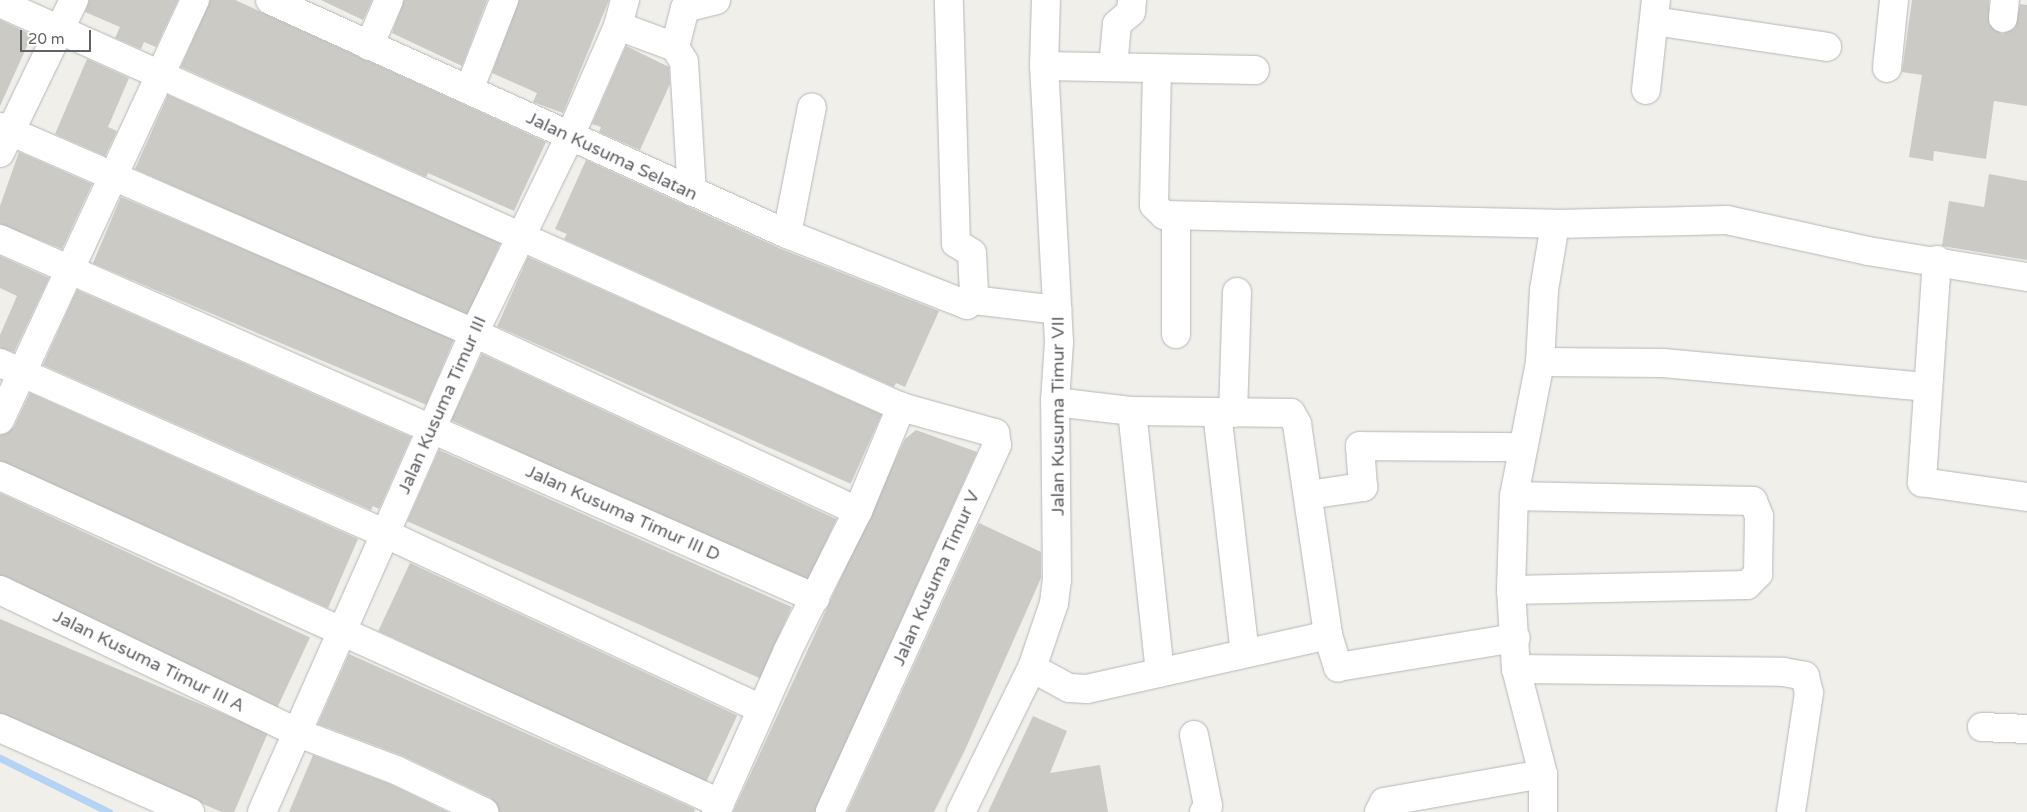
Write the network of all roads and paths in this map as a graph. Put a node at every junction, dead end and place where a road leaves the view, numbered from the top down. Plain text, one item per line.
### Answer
1 (74, 0) edge
2 (195, 0) edge
3 (270, 0) edge
4 (389, 0) edge
5 (504, 0) edge
6 (716, 0) edge
7 (948, 0) edge
8 (1046, 0) edge
9 (1132, 0) edge
10 (1894, 0) edge
11 (0, 3) edge
12 (1655, 11) edge
13 (621, 13) edge
14 (62, 30) junction
15 (370, 46) junction
16 (1827, 47) dead end
17 (675, 48) junction
18 (1044, 66) junction
19 (1113, 67) junction
20 (1887, 68) dead end
21 (1256, 70) dead end
22 (1156, 71) junction
23 (162, 76) junction
24 (469, 90) junction
25 (1646, 90) dead end
26 (812, 107) dead end
27 (570, 136) junction
28 (3, 137) edge
29 (114, 175) junction
30 (692, 192) junction
31 (1176, 218) junction
32 (1555, 224) junction
33 (520, 233) junction
34 (787, 234) junction
35 (0, 239) edge
36 (1937, 260) junction
37 (66, 270) junction
38 (2027, 277) edge
39 (1238, 292) dead end
40 (965, 302) junction
41 (1057, 310) junction
42 (474, 333) junction
43 (1176, 334) dead end
44 (1540, 362) junction
45 (11, 368) edge
46 (1928, 387) junction
47 (1055, 402) junction
48 (901, 407) junction
49 (1132, 411) junction
50 (1224, 412) junction
51 (0, 420) edge
52 (431, 429) junction
53 (1521, 447) junction
54 (0, 476) edge
55 (1308, 496) junction
56 (1514, 496) junction
57 (2027, 497) edge
58 (858, 511) junction
59 (384, 533) junction
60 (0, 590) edge
61 (1512, 590) junction
62 (815, 598) junction
63 (342, 634) junction
64 (1328, 635) junction
65 (1516, 638) junction
66 (1245, 653) junction
67 (1032, 668) junction
68 (1516, 669) junction
69 (1160, 672) junction
70 (761, 709) junction
71 (1982, 727) dead end
72 (0, 728) edge
73 (2027, 729) edge
74 (298, 732) junction
75 (1194, 735) dead end
76 (1543, 774) junction
77 (1382, 807) edge
78 (718, 808) edge
79 (190, 812) edge
80 (262, 812) edge
81 (484, 812) edge
82 (830, 812) edge
83 (961, 812) edge
84 (1204, 812) edge
85 (1543, 812) edge
86 (1791, 812) edge

1 - 14 street
2 - 23 street
3 - 15 street, Jalan Kusuma Selatan
4 - 15 street
5 - 24 street
6 - 17 street
7 - 40 street
8 - 18 street, Jalan Kusuma Timur VII
9 - 19 street
10 - 20 street
11 - 14 street
12 - 16 street
12 - 25 street
13 - 17 street
13 - 27 street, Jalan Kusuma Timur III
14 - 23 street
14 - 28 street
15 - 24 street, Jalan Kusuma Selatan
17 - 30 street
18 - 19 street
18 - 41 street, Jalan Kusuma Timur VII
19 - 22 street
21 - 22 street
22 - 31 street
23 - 29 street
23 - 33 street
24 - 27 street, Jalan Kusuma Selatan
26 - 34 street
27 - 30 street, Jalan Kusuma Selatan
27 - 33 street, Jalan Kusuma Timur III
28 - 29 street
29 - 37 street
29 - 42 street
30 - 34 street, Jalan Kusuma Selatan
31 - 32 street
31 - 43 street
32 - 36 street
32 - 44 street
33 - 42 street, Jalan Kusuma Timur III
33 - 48 street
34 - 40 street, Jalan Kusuma Selatan
35 - 37 street, Jalan Kusuma Timur III D
36 - 38 street
36 - 46 street
37 - 45 street
37 - 52 street, Jalan Kusuma Timur III D
39 - 50 street
40 - 41 street, Jalan Kusuma Selatan
41 - 47 street, Jalan Kusuma Timur VII
42 - 52 street, Jalan Kusuma Timur III
42 - 58 street
44 - 46 street
44 - 53 street
45 - 51 street
45 - 59 street
46 - 57 street
47 - 49 street
47 - 67 street, Jalan Kusuma Timur VII
48 - 58 street
48 - 82 street, Jalan Kusuma Timur V
49 - 50 street
49 - 69 street
50 - 55 street
50 - 66 street
52 - 59 street, Jalan Kusuma Timur III
52 - 62 street, Jalan Kusuma Timur III D
53 - 55 street
53 - 56 street
54 - 63 street
55 - 64 street
56 - 61 street
56 - 61 street
58 - 62 street
59 - 63 street, Jalan Kusuma Timur III
59 - 70 street
60 - 74 street, Jalan Kusuma Timur III A
61 - 65 street
62 - 70 street
63 - 74 street, Jalan Kusuma Timur III
63 - 78 street
64 - 65 street
64 - 66 street
65 - 68 street
66 - 69 street
67 - 69 street
67 - 83 street, Jalan Kusuma Timur VII
68 - 76 street
68 - 86 street
70 - 78 street
71 - 73 street
72 - 79 street
74 - 80 street, Jalan Kusuma Timur III
74 - 81 street, Jalan Kusuma Timur III A
75 - 84 street
76 - 77 street
76 - 85 street

